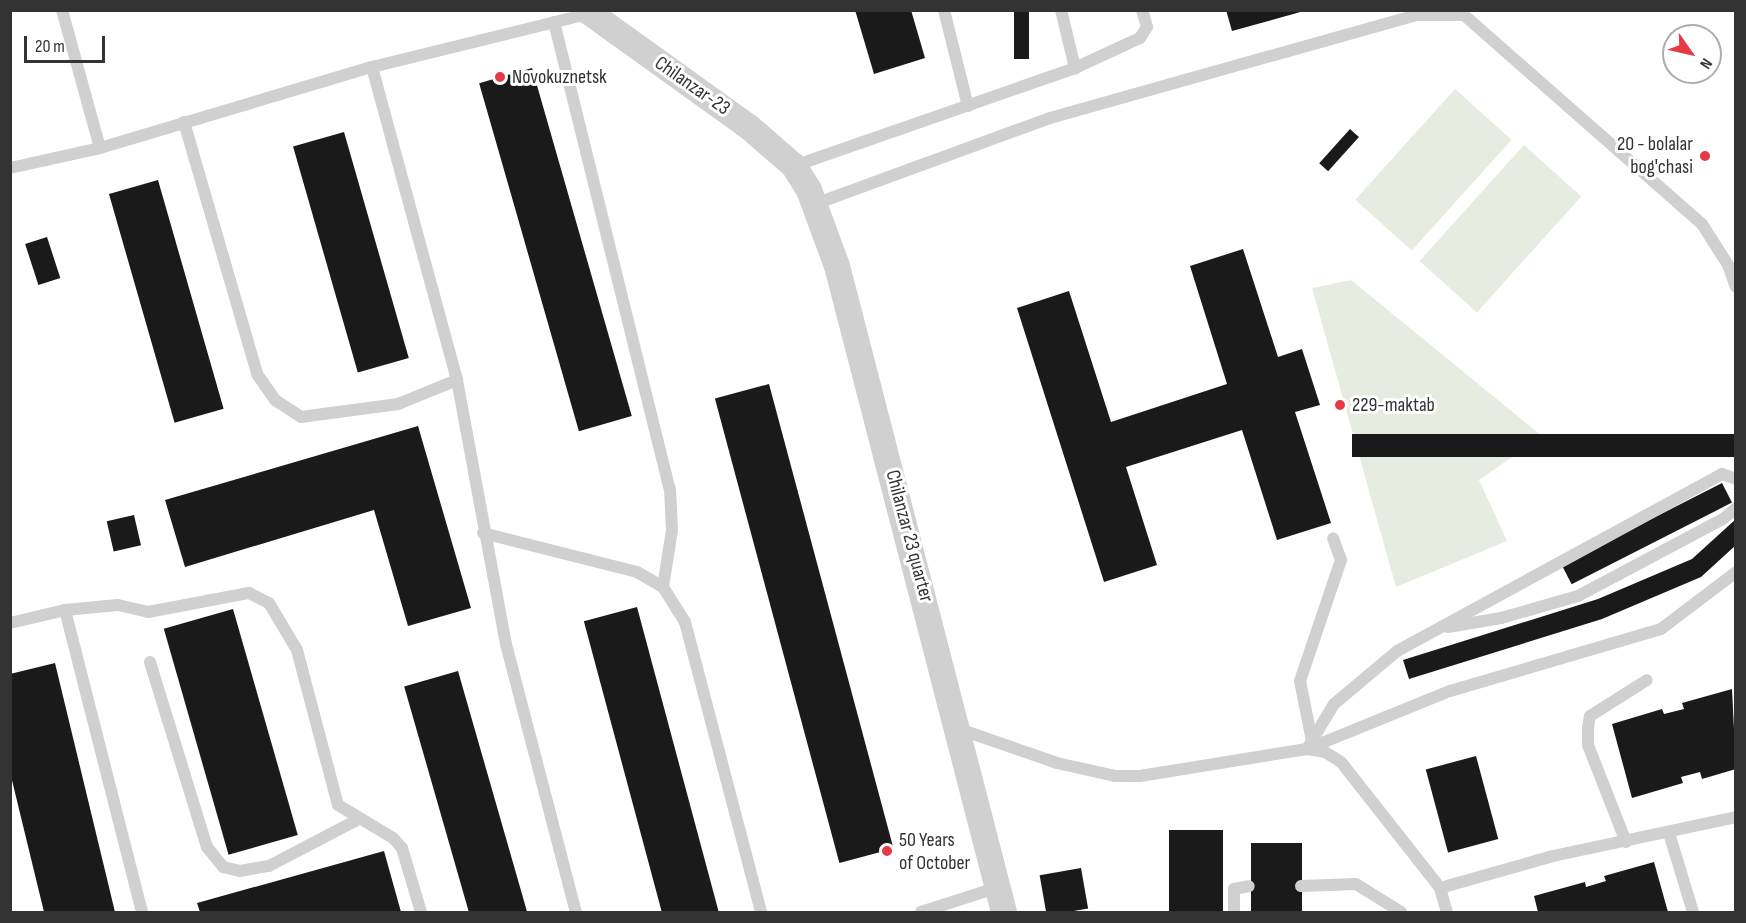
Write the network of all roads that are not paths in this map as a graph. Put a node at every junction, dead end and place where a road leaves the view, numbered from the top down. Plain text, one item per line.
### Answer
1 (62, 10) edge
2 (944, 10) edge
3 (1061, 10) edge
4 (1142, 10) edge
5 (587, 12) edge
6 (1415, 13) edge
7 (1466, 13) edge
8 (554, 22) junction
9 (372, 67) junction
10 (1075, 68) junction
11 (968, 106) junction
12 (184, 122) junction
13 (100, 148) junction
14 (794, 166) junction
15 (10, 168) edge
16 (815, 204) junction
17 (1736, 288) edge
18 (457, 380) junction
19 (1736, 479) edge
20 (1736, 508) edge
21 (483, 533) junction
22 (1333, 538) dead end
23 (1736, 572) edge
24 (663, 587) junction
25 (65, 610) junction
26 (10, 623) edge
27 (1438, 628) junction
28 (150, 662) dead end
29 (1647, 680) dead end
30 (960, 729) junction
31 (1309, 745) junction
32 (1736, 817) edge
33 (359, 819) junction
34 (1670, 833) junction
35 (1626, 842) junction
36 (1249, 886) dead end
37 (1302, 886) dead end
38 (999, 887) junction
39 (1440, 888) junction
40 (142, 912) edge
41 (421, 912) edge
42 (576, 912) edge
43 (761, 912) edge
44 (921, 912) edge
45 (1004, 912) edge
46 (1234, 912) edge
47 (1401, 912) edge
48 (1447, 912) edge
49 (1693, 912) edge

1 - 13 lane
2 - 11 lane
3 - 10 lane
4 - 10 lane
5 - 8 lane
5 - 14 street, Chilanzar-23
6 - 7 lane
6 - 16 lane
7 - 17 lane
8 - 9 lane
8 - 24 lane
9 - 12 lane
9 - 18 lane
10 - 11 lane
11 - 14 lane
12 - 13 lane
12 - 18 lane
13 - 15 lane
14 - 16 street, Chilanzar 23 quarter
16 - 30 street, Chilanzar 23 quarter
18 - 21 lane
19 - 27 lane
20 - 27 lane
21 - 24 lane
21 - 42 lane
22 - 31 lane
23 - 31 lane
24 - 43 lane
25 - 26 lane
25 - 33 lane
25 - 40 lane
27 - 31 lane
28 - 33 lane
29 - 35 lane
30 - 31 lane
30 - 38 street, Chilanzar 23 quarter
31 - 39 lane
32 - 34 lane
33 - 41 lane
34 - 35 lane
34 - 49 lane
35 - 39 lane
36 - 46 lane
37 - 47 lane
38 - 44 lane
38 - 45 street, Chilanzar 23 quarter
39 - 48 lane

